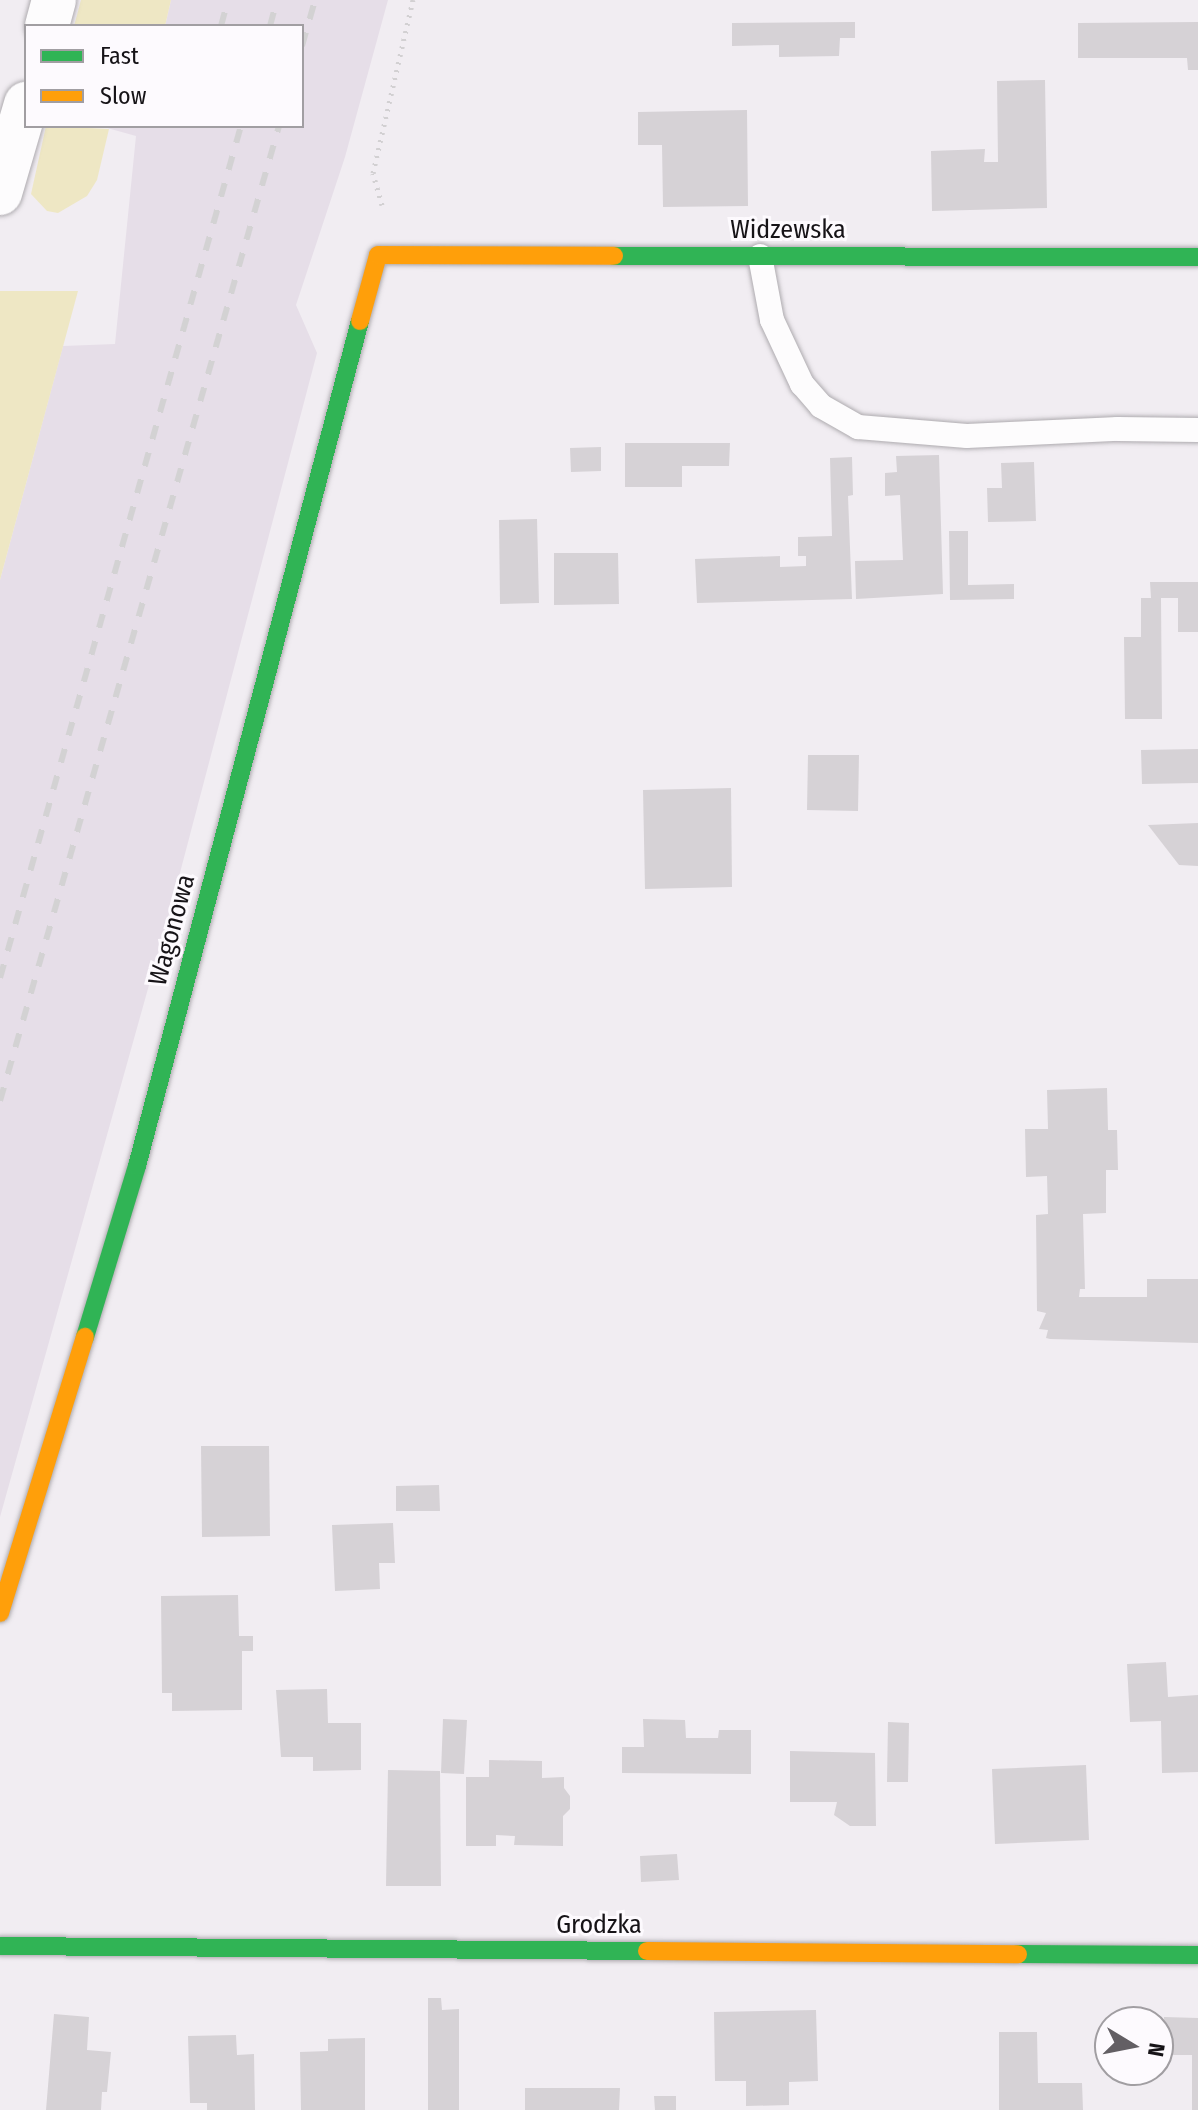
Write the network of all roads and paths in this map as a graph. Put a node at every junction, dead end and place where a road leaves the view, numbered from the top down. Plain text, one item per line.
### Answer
1 (54, 0) edge
2 (413, 0) edge
3 (48, 24) edge
4 (24, 111) edge
5 (0, 193) edge
6 (378, 255) junction
7 (760, 256) junction
8 (1198, 257) edge
9 (1198, 430) edge
10 (0, 1613) edge
11 (0, 1946) edge
12 (1198, 1955) edge

1 - 3 street
2 - 6 path
4 - 5 street
6 - 7 street, Widzewska
6 - 10 street, Wagonowa
7 - 8 street, Widzewska
7 - 9 lane
11 - 12 street, Grodzka

